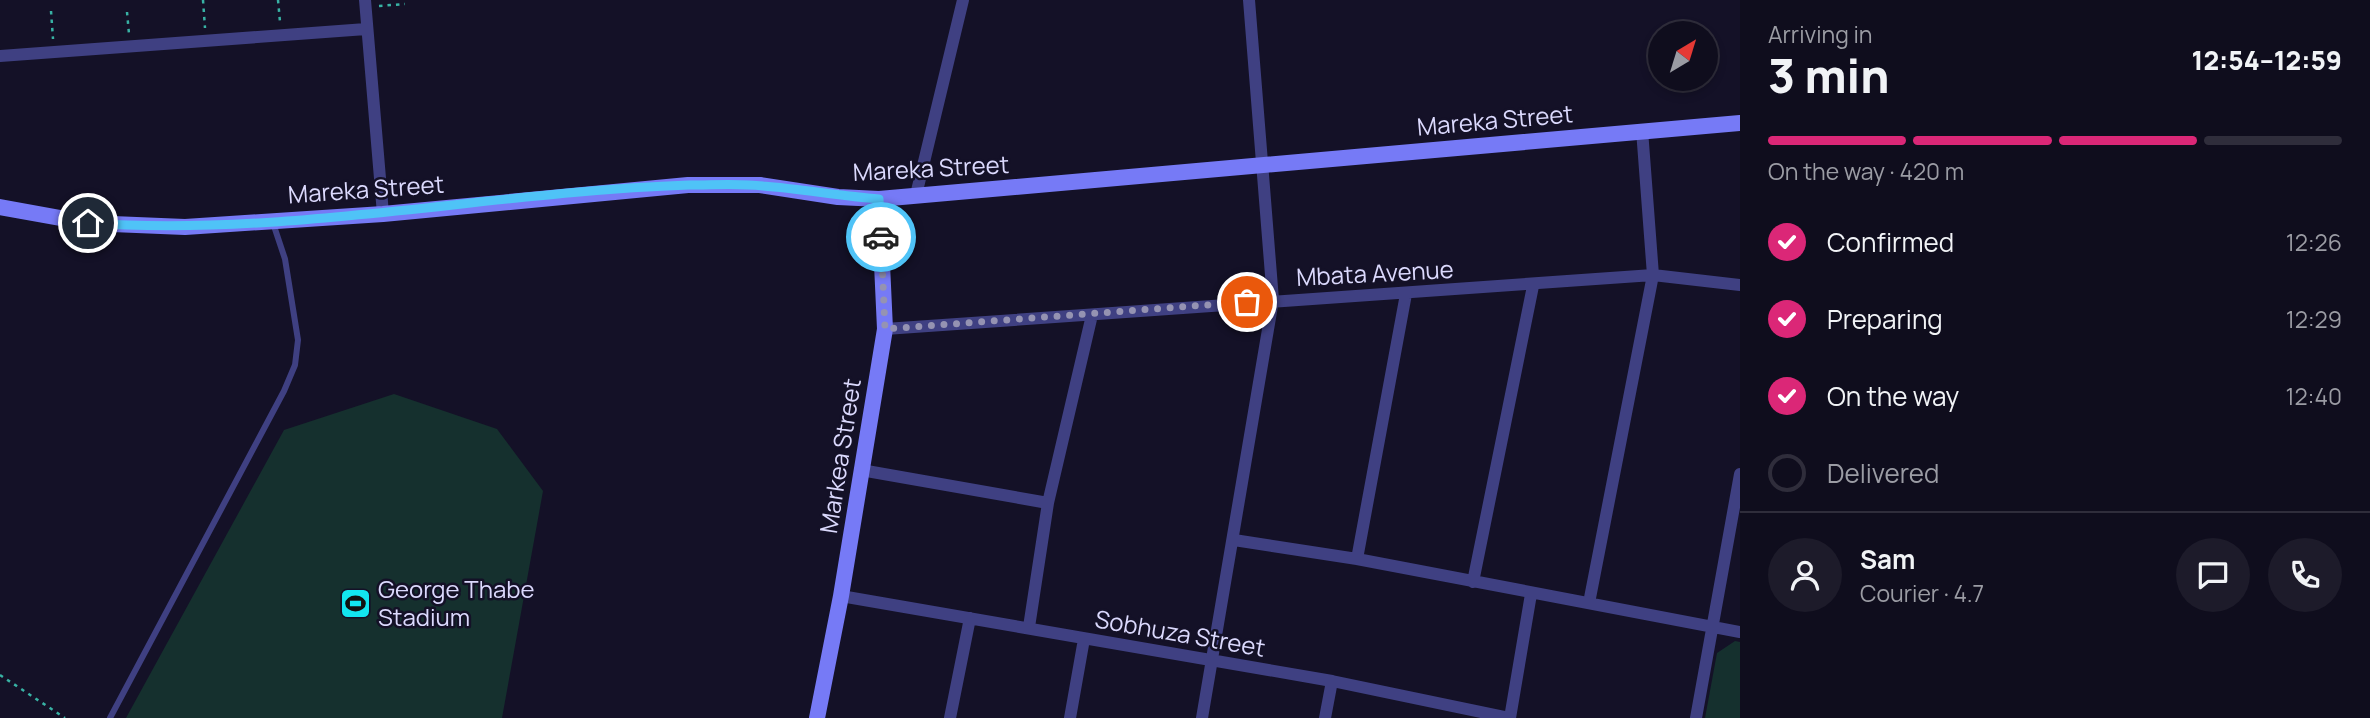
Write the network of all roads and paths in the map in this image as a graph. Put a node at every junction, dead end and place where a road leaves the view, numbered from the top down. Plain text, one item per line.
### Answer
1 (203, 0) edge
2 (278, 0) edge
3 (963, 0) edge
4 (1249, 0) edge
5 (365, 4) edge
6 (405, 4) dead end
7 (51, 11) dead end
8 (127, 12) dead end
9 (366, 29) junction
10 (282, 36) junction
11 (205, 42) junction
12 (130, 47) junction
13 (54, 53) junction
14 (0, 56) edge
15 (1740, 123) edge
16 (1642, 130) junction
17 (1262, 165) junction
18 (916, 195) junction
19 (879, 199) junction
20 (0, 207) edge
21 (383, 214) junction
22 (272, 220) junction
23 (1653, 275) junction
24 (1740, 285) edge
25 (1533, 286) junction
26 (1406, 295) junction
27 (1273, 300) junction
28 (1092, 315) junction
29 (885, 329) junction
30 (861, 470) junction
31 (1740, 474) edge
32 (1048, 503) junction
33 (1234, 540) junction
34 (1357, 559) junction
35 (1473, 582) junction
36 (1531, 594) junction
37 (841, 596) junction
38 (1589, 603) junction
39 (970, 618) junction
40 (1712, 626) junction
41 (1029, 627) junction
42 (1740, 632) edge
43 (1084, 639) junction
44 (1213, 663) junction
45 (0, 675) edge
46 (1332, 681) junction
47 (1452, 713) edge
48 (65, 718) edge
49 (110, 718) edge
50 (817, 718) edge
51 (950, 718) edge
52 (1070, 718) edge
53 (1202, 718) edge
54 (1325, 718) edge
55 (1510, 718) edge
56 (1696, 718) edge

1 - 11 path
2 - 10 path
3 - 18 street
4 - 17 street
5 - 6 path
5 - 9 street
7 - 13 path
8 - 12 path
9 - 10 street
9 - 21 street
10 - 11 street
11 - 12 street
12 - 13 street
13 - 14 street
15 - 16 main road, Mareka Street
16 - 17 main road, Mareka Street
16 - 23 street
17 - 18 main road, Mareka Street
17 - 27 street
18 - 19 main road, Mareka Street
19 - 21 main road, Mareka Street
19 - 29 main road, Markea Street
20 - 22 main road, Mareka Street
21 - 22 main road, Mareka Street
22 - 49 lane
23 - 24 street, Mbata Avenue
23 - 25 street, Mbata Avenue
23 - 38 street
25 - 26 street, Mbata Avenue
25 - 35 street
26 - 27 street, Mbata Avenue
26 - 34 street
27 - 28 street, Mbata Avenue
27 - 33 street
28 - 29 street, Mbata Avenue
28 - 32 street
29 - 30 main road, Markea Street
30 - 32 street
30 - 37 main road, Markea Street
31 - 40 street
32 - 41 street
33 - 34 street
33 - 44 street
34 - 35 street
35 - 36 street
36 - 38 street
36 - 55 street
37 - 39 street, Sobhuza Street
37 - 50 main road, Markea Street
38 - 40 street
39 - 41 street, Sobhuza Street
39 - 51 street
40 - 42 street
40 - 56 street
41 - 43 street, Sobhuza Street
43 - 44 street, Sobhuza Street
43 - 52 street
44 - 46 street, Sobhuza Street
44 - 53 street
45 - 48 path
46 - 47 street, Sobhuza Street
46 - 54 street
47 - 55 street, Sobhuza Street

